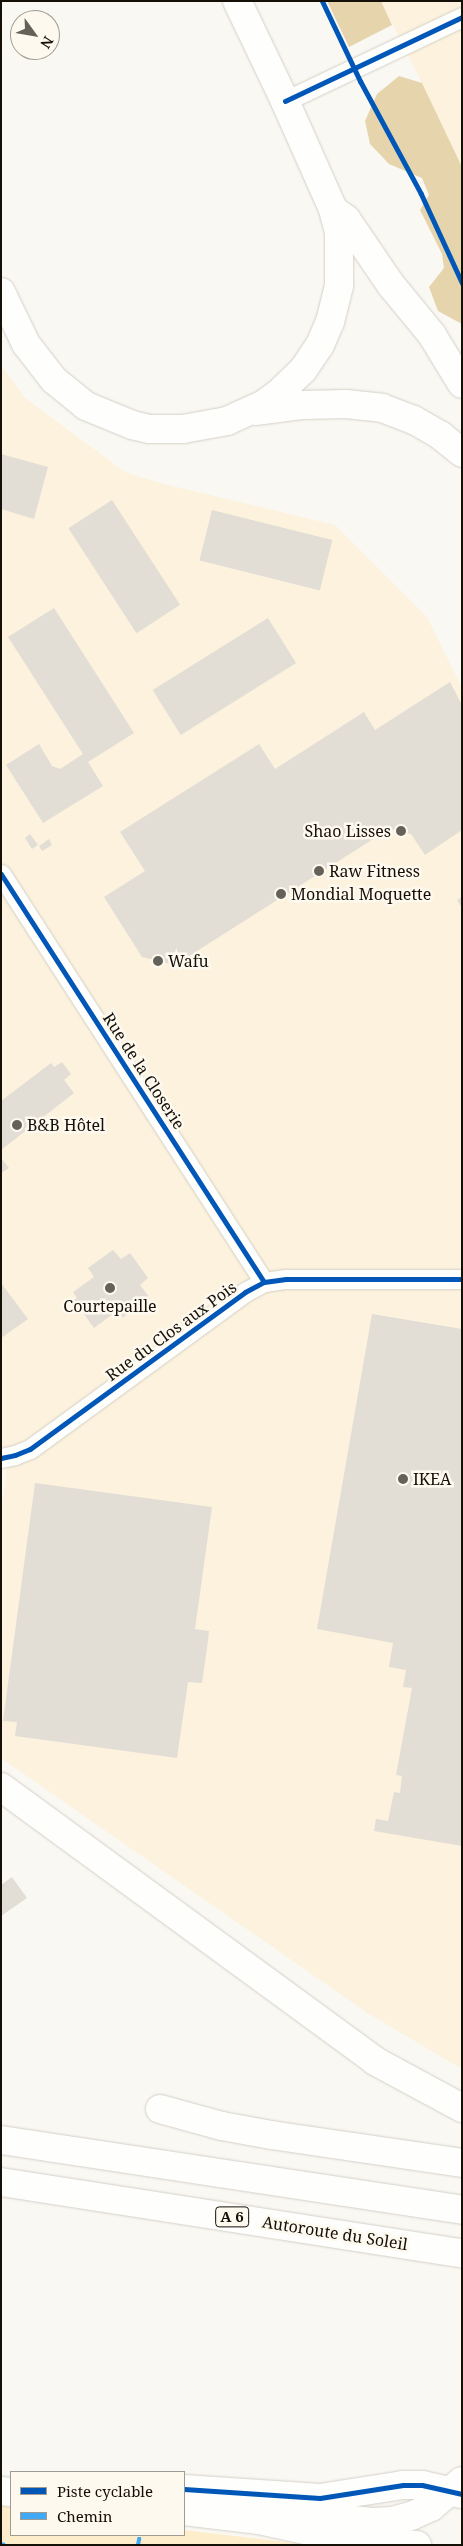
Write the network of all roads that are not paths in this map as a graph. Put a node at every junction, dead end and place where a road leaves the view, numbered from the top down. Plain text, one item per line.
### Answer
1 (237, 1) edge
2 (462, 17) edge
3 (285, 101) junction
4 (333, 210) junction
5 (2, 296) edge
6 (462, 384) edge
7 (249, 412) junction
8 (462, 452) edge
9 (1, 874) edge
10 (462, 1279) edge
11 (264, 1282) junction
12 (2, 1458) edge
13 (1, 1787) edge
14 (462, 2108) edge
15 (160, 2109) dead end
16 (1, 2140) edge
17 (462, 2163) edge
18 (1, 2182) edge
19 (462, 2210) edge
20 (462, 2252) edge
21 (185, 2489) edge
22 (458, 2489) edge
23 (185, 2511) edge
24 (259, 2520) junction
25 (417, 2545) edge

1 - 3 main road
2 - 3 street
3 - 4 main road
4 - 6 main road
4 - 7 main road
5 - 7 main road
7 - 8 main road
9 - 11 street, Rue de la Closerie
10 - 11 street, Rue du Clos aux Pois
11 - 12 street, Rue du Clos aux Pois
13 - 14 main road
15 - 17 main road
16 - 19 main road
18 - 20 main road, Autoroute du Soleil / A 6
21 - 22 main road
22 - 24 main road
23 - 24 main road
24 - 25 main road

